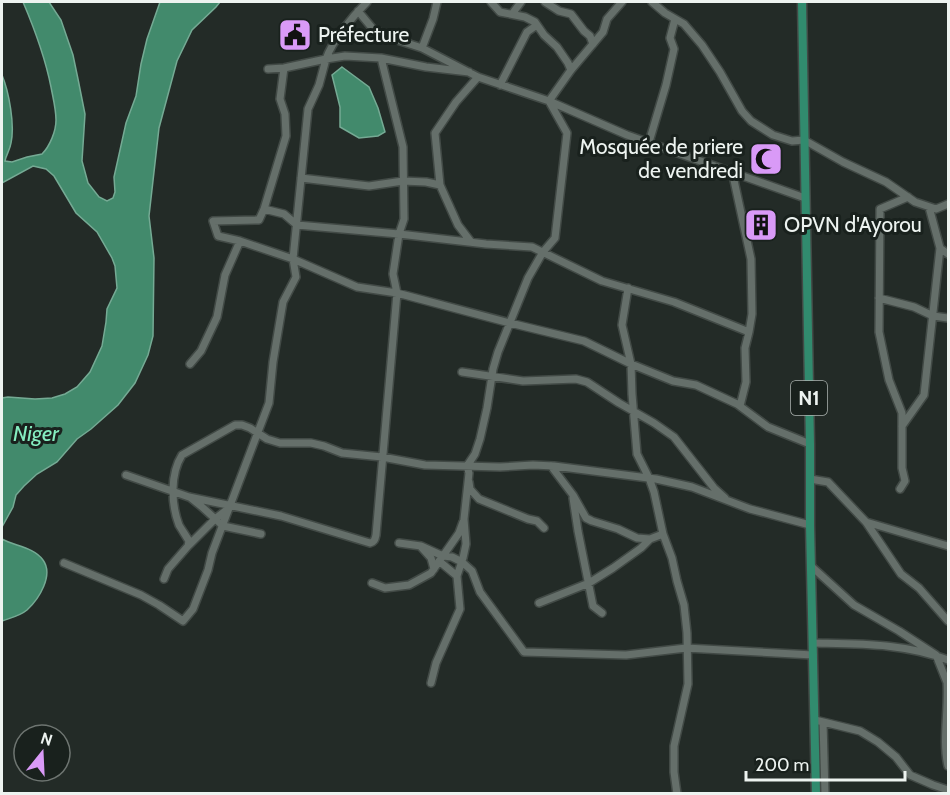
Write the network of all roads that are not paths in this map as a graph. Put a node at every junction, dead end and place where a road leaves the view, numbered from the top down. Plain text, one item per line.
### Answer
1 (367, 2) edge
2 (437, 2) edge
3 (491, 2) edge
4 (521, 2) edge
5 (544, 2) edge
6 (622, 2) edge
7 (652, 2) edge
8 (802, 2) edge
9 (358, 12) junction
10 (512, 14) junction
11 (675, 19) junction
12 (537, 25) junction
13 (593, 44) junction
14 (422, 48) junction
15 (381, 58) junction
16 (326, 59) junction
17 (284, 68) junction
18 (268, 69) dead end
19 (571, 70) junction
20 (469, 72) junction
21 (478, 77) junction
22 (500, 85) junction
23 (549, 101) junction
24 (804, 140) junction
25 (649, 142) junction
26 (732, 171) junction
27 (302, 178) junction
28 (403, 182) junction
29 (440, 185) junction
30 (908, 197) junction
31 (805, 198) junction
32 (948, 204) edge
33 (929, 207) junction
34 (264, 209) junction
35 (297, 225) junction
36 (399, 234) junction
37 (240, 240) junction
38 (471, 242) junction
39 (940, 248) junction
40 (543, 252) junction
41 (948, 254) edge
42 (293, 259) junction
43 (628, 288) junction
44 (397, 293) junction
45 (879, 298) junction
46 (933, 316) junction
47 (948, 318) edge
48 (510, 323) junction
49 (749, 332) junction
50 (190, 364) dead end
51 (631, 364) junction
52 (462, 372) dead end
53 (491, 377) junction
54 (740, 406) junction
55 (633, 411) junction
56 (902, 426) junction
57 (257, 433) junction
58 (810, 444) junction
59 (382, 457) junction
60 (551, 466) junction
61 (468, 470) junction
62 (126, 474) dead end
63 (649, 478) junction
64 (810, 479) junction
65 (900, 489) dead end
66 (173, 491) junction
67 (573, 495) junction
68 (189, 497) junction
69 (730, 501) junction
70 (231, 506) junction
71 (215, 519) junction
72 (464, 519) junction
73 (866, 522) junction
74 (810, 525) junction
75 (223, 526) junction
76 (544, 528) dead end
77 (261, 534) dead end
78 (663, 534) junction
79 (650, 540) junction
80 (399, 543) dead end
81 (188, 546) junction
82 (421, 546) junction
83 (948, 546) edge
84 (441, 558) junction
85 (462, 562) junction
86 (64, 563) dead end
87 (810, 566) junction
88 (434, 569) junction
89 (457, 576) junction
90 (164, 579) dead end
91 (372, 583) dead end
92 (589, 583) junction
93 (539, 603) dead end
94 (602, 612) dead end
95 (948, 621) edge
96 (813, 643) junction
97 (687, 648) junction
98 (813, 655) junction
99 (936, 655) junction
100 (948, 660) edge
101 (431, 683) dead end
102 (948, 683) edge
103 (819, 721) junction
104 (948, 766) edge
105 (948, 790) edge
106 (677, 794) edge
107 (816, 794) edge
108 (825, 794) edge

1 - 9 street
2 - 14 street
3 - 10 street
4 - 10 street
5 - 13 street
6 - 13 street
7 - 11 street
8 - 24 main road, N1
9 - 14 street
9 - 16 street
10 - 12 street
11 - 24 street
11 - 25 street
12 - 19 street
12 - 22 street
13 - 19 street
14 - 20 street
15 - 16 street
15 - 20 street
15 - 28 street
16 - 17 street
16 - 27 street
17 - 18 street
17 - 34 street
19 - 23 street
20 - 21 street
21 - 22 street
21 - 29 street
22 - 23 street
23 - 25 street
23 - 40 street
24 - 30 street
24 - 31 main road, N1
25 - 26 street
26 - 31 street
26 - 49 street
27 - 28 street
27 - 35 street
28 - 29 street
28 - 36 street
29 - 38 street
30 - 33 street
30 - 45 street
31 - 58 main road, N1
32 - 33 street
33 - 39 street
34 - 35 street
34 - 37 street
35 - 36 street
35 - 42 street
36 - 38 street
36 - 44 street
37 - 42 street
37 - 50 street
38 - 40 street
39 - 41 street
39 - 46 street
40 - 43 street
40 - 48 street
42 - 44 street
42 - 57 street
43 - 49 street
43 - 51 street
44 - 48 street
44 - 59 street
45 - 46 street
45 - 56 street
46 - 47 street
46 - 56 street
48 - 51 street
48 - 53 street
49 - 54 street
51 - 54 street
51 - 55 street
52 - 53 street
53 - 55 street
53 - 61 street
54 - 58 street
55 - 63 street
55 - 69 street
56 - 65 street
57 - 59 street
57 - 66 street
57 - 70 street
58 - 64 main road, N1
59 - 61 street
59 - 70 street
60 - 61 street
60 - 63 street
60 - 67 street
61 - 72 street
61 - 76 street
62 - 66 street
63 - 69 street
63 - 78 street
64 - 73 street
64 - 74 main road, N1
66 - 68 street
66 - 81 street
67 - 79 street
67 - 92 street
68 - 70 street
68 - 71 street
69 - 74 street
70 - 71 street
70 - 75 street
71 - 75 street
71 - 81 street
72 - 84 street
72 - 85 street
73 - 83 street
73 - 95 street
74 - 87 main road, N1
75 - 77 street
75 - 86 street
78 - 79 street
78 - 97 street
79 - 92 street
80 - 82 street
81 - 90 street
82 - 84 street
82 - 88 street
84 - 85 street
84 - 88 street
84 - 89 street
85 - 89 street
85 - 97 street
87 - 96 main road, N1
87 - 99 street
88 - 91 street
89 - 101 street
92 - 93 street
92 - 94 street
96 - 98 main road, N1
96 - 99 street
97 - 98 street
97 - 106 street
98 - 103 main road, N1
99 - 100 street
99 - 102 street
102 - 104 street
103 - 105 street
103 - 107 main road, N1
103 - 108 street

